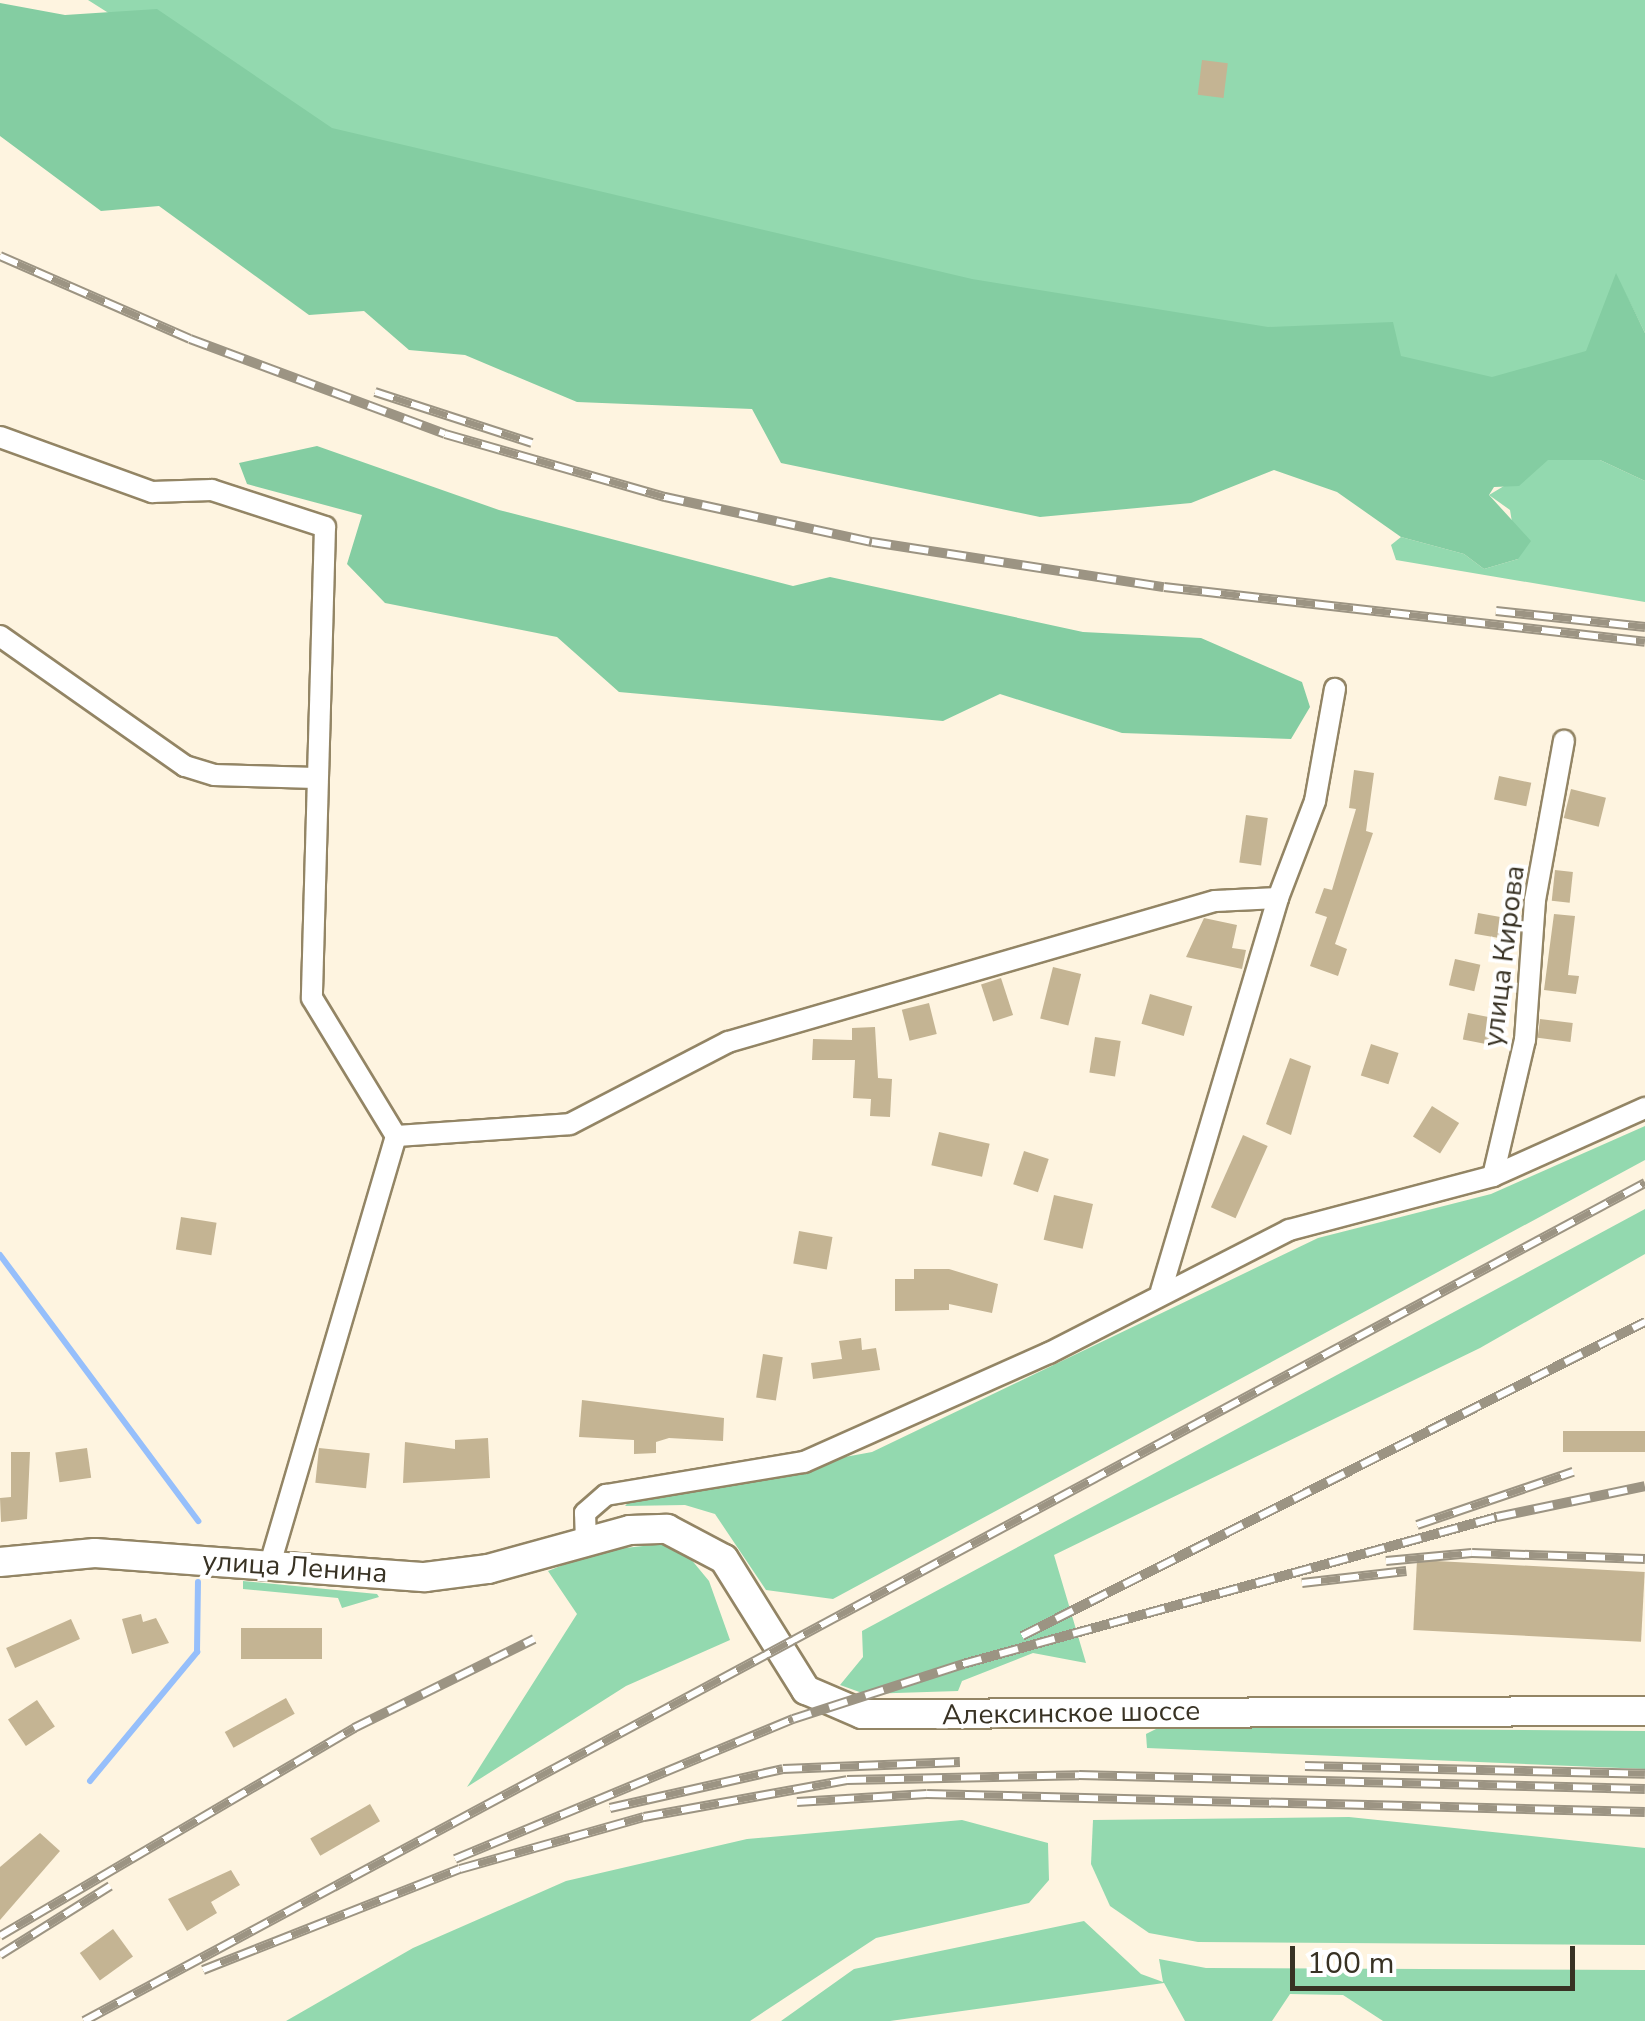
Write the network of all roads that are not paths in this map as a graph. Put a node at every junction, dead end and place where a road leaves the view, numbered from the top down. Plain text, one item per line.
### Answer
1 (0, 437) edge
2 (0, 636) edge
3 (1334, 689) dead end
4 (1564, 741) dead end
5 (314, 778) junction
6 (1278, 898) junction
7 (1645, 1108) edge
8 (396, 1136) junction
9 (1493, 1176) junction
10 (1162, 1292) junction
11 (586, 1541) junction
12 (0, 1562) edge
13 (270, 1565) junction
14 (1645, 1711) edge

1 - 5 street
2 - 5 street
3 - 6 street
4 - 9 street, улица Кирова
5 - 8 street
6 - 8 street
6 - 10 street
7 - 9 street
8 - 13 street
9 - 10 street
10 - 11 street
11 - 13 main road, улица Ленина
11 - 14 main road, Алексинское шоссе
12 - 13 main road, улица Ленина

